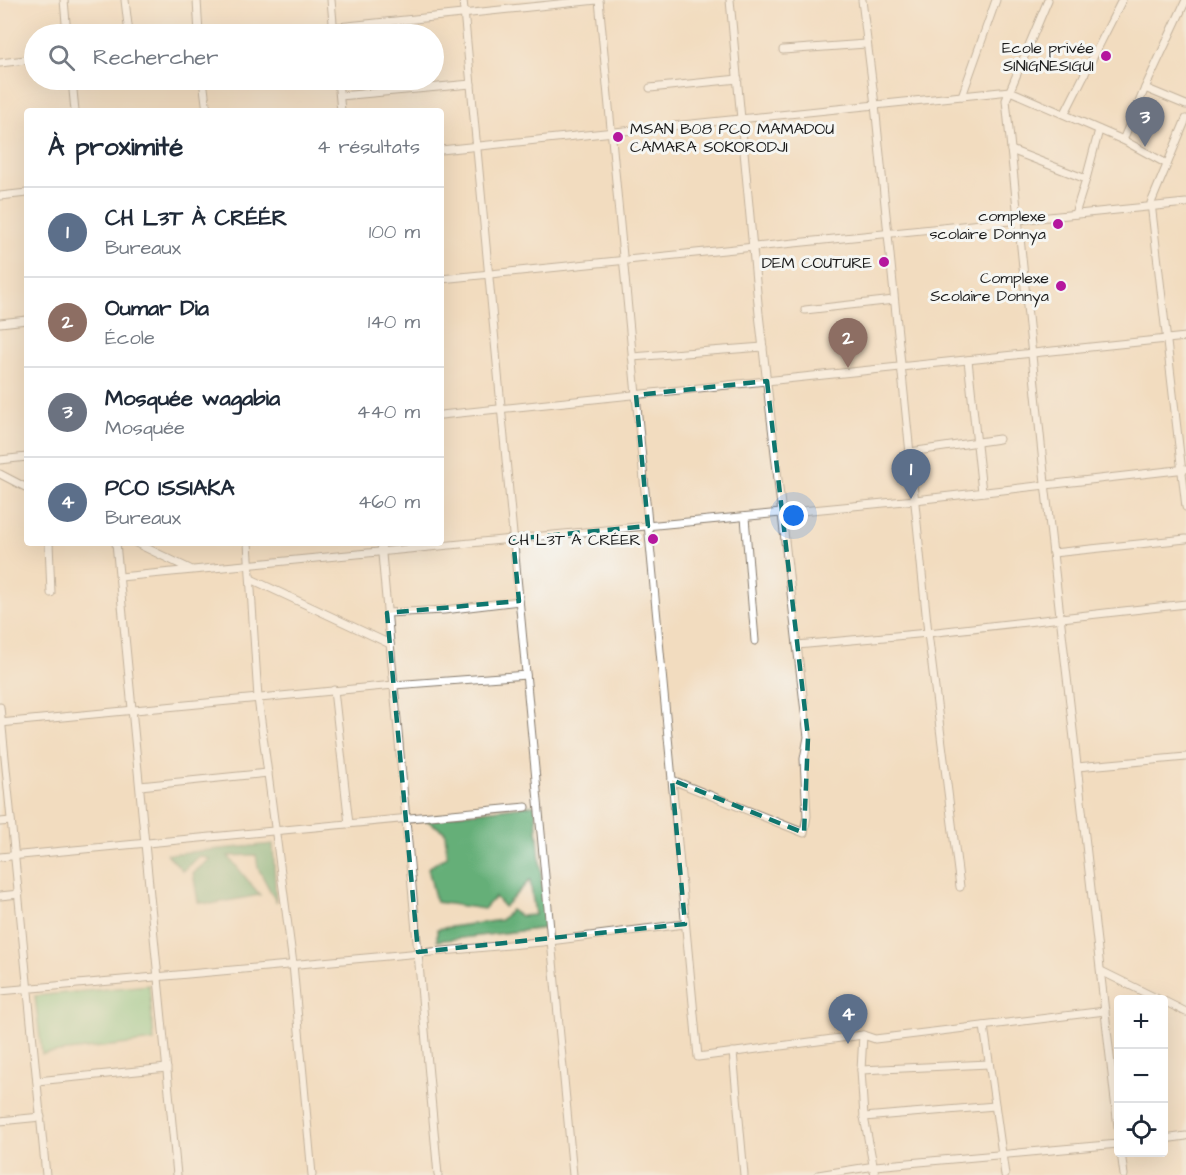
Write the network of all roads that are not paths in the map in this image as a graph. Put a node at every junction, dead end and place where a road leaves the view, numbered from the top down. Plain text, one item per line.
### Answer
1 (64, 0) edge
2 (125, 0) edge
3 (197, 0) edge
4 (331, 0) edge
5 (463, 0) edge
6 (598, 0) edge
7 (730, 0) edge
8 (862, 0) edge
9 (996, 0) edge
10 (1048, 0) edge
11 (1122, 0) edge
12 (1186, 0) edge
13 (464, 14) junction
14 (66, 24) edge
15 (128, 24) edge
16 (198, 24) edge
17 (333, 24) edge
18 (388, 24) edge
19 (866, 44) junction
20 (783, 50) dead end
21 (24, 60) edge
22 (0, 63) edge
23 (738, 79) junction
24 (471, 84) junction
25 (444, 86) edge
26 (650, 88) dead end
27 (1145, 88) junction
28 (73, 90) edge
29 (204, 90) edge
30 (339, 90) edge
31 (406, 90) edge
32 (1010, 91) junction
33 (340, 96) junction
34 (962, 96) junction
35 (875, 105) junction
36 (1186, 105) edge
37 (75, 108) edge
38 (207, 108) edge
39 (341, 108) edge
40 (1065, 113) junction
41 (740, 119) junction
42 (1186, 119) edge
43 (1099, 130) junction
44 (611, 132) junction
45 (1123, 140) junction
46 (476, 146) junction
47 (444, 150) edge
48 (1011, 150) junction
49 (1167, 164) junction
50 (1086, 179) junction
51 (24, 193) edge
52 (0, 196) edge
53 (1186, 203) edge
54 (1152, 206) junction
55 (1075, 214) junction
56 (1018, 220) junction
57 (886, 234) junction
58 (753, 247) junction
59 (623, 260) junction
60 (488, 274) junction
61 (444, 279) edge
62 (894, 300) junction
63 (804, 310) dead end
64 (24, 320) edge
65 (0, 323) edge
66 (1186, 336) edge
67 (1167, 339) junction
68 (763, 347) junction
69 (1032, 353) junction
70 (632, 357) junction
71 (968, 360) junction
72 (902, 367) junction
73 (766, 381) junction
74 (636, 395) junction
75 (501, 409) junction
76 (444, 415) edge
77 (999, 439) dead end
78 (977, 443) junction
79 (910, 452) junction
80 (24, 457) edge
81 (0, 460) edge
82 (1184, 469) edge
83 (0, 474) edge
84 (1045, 483) junction
85 (24, 486) edge
86 (982, 492) junction
87 (915, 500) junction
88 (1186, 507) edge
89 (782, 513) junction
90 (745, 517) junction
91 (648, 526) junction
92 (513, 539) junction
93 (1186, 539) edge
94 (49, 546) edge
95 (116, 546) edge
96 (141, 546) edge
97 (248, 546) edge
98 (381, 546) edge
99 (442, 546) edge
100 (444, 546) edge
101 (381, 552) junction
102 (1053, 553) junction
103 (250, 564) junction
104 (193, 570) junction
105 (120, 577) junction
106 (251, 579) junction
107 (51, 593) dead end
108 (519, 601) junction
109 (1186, 604) edge
110 (387, 613) junction
111 (1060, 618) junction
112 (928, 633) junction
113 (755, 640) dead end
114 (390, 644) junction
115 (797, 645) junction
116 (526, 675) junction
117 (394, 685) junction
118 (334, 690) junction
119 (258, 698) junction
120 (0, 707) edge
121 (132, 710) junction
122 (1, 723) edge
123 (1186, 757) edge
124 (1077, 768) junction
125 (268, 773) junction
126 (672, 780) junction
127 (140, 786) junction
128 (526, 807) dead end
129 (406, 819) junction
130 (11, 820) junction
131 (0, 822) edge
132 (349, 824) junction
133 (275, 831) junction
134 (145, 843) junction
135 (15, 856) junction
136 (0, 857) edge
137 (960, 887) dead end
138 (19, 894) junction
139 (0, 896) edge
140 (685, 924) junction
141 (551, 941) junction
142 (418, 952) junction
143 (293, 964) junction
144 (1101, 971) junction
145 (158, 978) junction
146 (28, 989) junction
147 (0, 991) edge
148 (1151, 995) edge
149 (1168, 1003) edge
150 (1105, 1011) junction
151 (1186, 1012) edge
152 (984, 1026) junction
153 (863, 1035) junction
154 (733, 1052) junction
155 (989, 1064) junction
156 (167, 1068) junction
157 (861, 1070) junction
158 (37, 1081) junction
159 (1116, 1103) edge
160 (996, 1106) junction
161 (41, 1117) junction
162 (864, 1117) junction
163 (0, 1121) edge
164 (1186, 1136) edge
165 (1168, 1138) edge
166 (1114, 1145) edge
167 (1003, 1157) junction
168 (1122, 1157) edge
169 (875, 1166) junction
170 (46, 1175) edge
171 (177, 1175) edge
172 (312, 1175) edge
173 (438, 1175) edge
174 (573, 1175) edge
175 (744, 1175) edge
176 (818, 1175) edge
177 (875, 1175) edge
178 (1005, 1175) edge
179 (1124, 1175) edge

1 - 14 street
2 - 15 street
3 - 16 street
4 - 17 street
5 - 13 street
6 - 13 street
6 - 44 street
7 - 23 street
8 - 19 street
9 - 34 street
10 - 32 street
11 - 40 street
12 - 27 street
13 - 18 street
13 - 24 street
19 - 20 street
19 - 35 street
21 - 22 street
23 - 26 street
23 - 41 street
24 - 25 street
24 - 46 street
27 - 36 street
27 - 45 street
28 - 37 street
29 - 38 street
30 - 33 street
31 - 33 street
32 - 34 street
32 - 40 street
32 - 48 street
33 - 39 street
34 - 35 street
35 - 41 street
35 - 57 street
40 - 43 street
41 - 44 street
41 - 58 street
42 - 49 street
43 - 45 street
43 - 50 street
44 - 46 street
44 - 59 street
45 - 49 street
46 - 47 street
46 - 60 street
48 - 50 street
48 - 56 street
49 - 54 street
50 - 55 street
51 - 52 street
53 - 54 street
54 - 55 street
54 - 67 street
55 - 56 street
56 - 57 street
56 - 69 street
57 - 58 street
57 - 62 street
58 - 59 street
58 - 68 street
59 - 60 street
59 - 70 street
60 - 61 street
60 - 75 street
62 - 63 street
62 - 72 street
64 - 65 street
66 - 67 street
67 - 69 street
67 - 82 street
68 - 70 street
68 - 73 street
69 - 71 street
69 - 84 street
70 - 74 street
71 - 72 street
71 - 78 street
72 - 73 street
72 - 79 street
73 - 74 street
73 - 89 street
74 - 75 street
74 - 91 street
75 - 76 street
75 - 92 street
77 - 78 street
78 - 79 street
78 - 86 street
79 - 87 street
80 - 81 street
82 - 84 street
82 - 88 street
83 - 85 street
84 - 86 street
84 - 102 street
86 - 87 street
87 - 89 street
87 - 112 street
89 - 90 street
89 - 115 street
90 - 91 street
90 - 113 street
91 - 92 street
91 - 126 street
92 - 100 street
92 - 108 street
93 - 102 street
94 - 107 street
95 - 105 street
96 - 104 street
97 - 103 street
98 - 101 street
99 - 101 street
101 - 103 street
101 - 110 street
102 - 111 street
103 - 104 street
103 - 106 street
104 - 105 street
105 - 121 street
106 - 114 street
106 - 119 street
108 - 110 street
108 - 116 street
109 - 111 street
110 - 114 street
111 - 112 street
111 - 124 street
112 - 115 street
112 - 137 street
114 - 117 street
115 - 126 street
116 - 117 street
116 - 141 street
117 - 118 street
117 - 129 street
118 - 119 street
118 - 132 street
119 - 121 street
119 - 125 street
120 - 122 street
121 - 122 street
121 - 127 street
122 - 130 street
123 - 124 street
124 - 144 street
125 - 127 street
125 - 133 street
126 - 140 street
127 - 134 street
128 - 129 street
129 - 132 street
129 - 142 street
130 - 131 street
130 - 135 street
132 - 133 street
133 - 134 street
133 - 143 street
134 - 135 street
134 - 145 street
135 - 136 street
135 - 138 street
138 - 139 street
138 - 146 street
140 - 141 street
140 - 154 street
141 - 142 street
141 - 174 street
142 - 143 street
142 - 173 street
143 - 145 street
143 - 172 street
144 - 148 street
144 - 150 street
145 - 146 street
145 - 156 street
146 - 147 street
146 - 158 street
149 - 151 street
150 - 152 street
150 - 159 street
152 - 153 street
152 - 155 street
153 - 154 street
153 - 157 street
154 - 175 street
155 - 157 street
155 - 160 street
156 - 158 street
156 - 171 street
157 - 162 street
158 - 161 street
160 - 162 street
160 - 167 street
161 - 163 street
161 - 170 street
162 - 169 street
164 - 165 street
166 - 167 street
167 - 169 street
167 - 178 street
168 - 179 street
169 - 176 street
169 - 177 street

